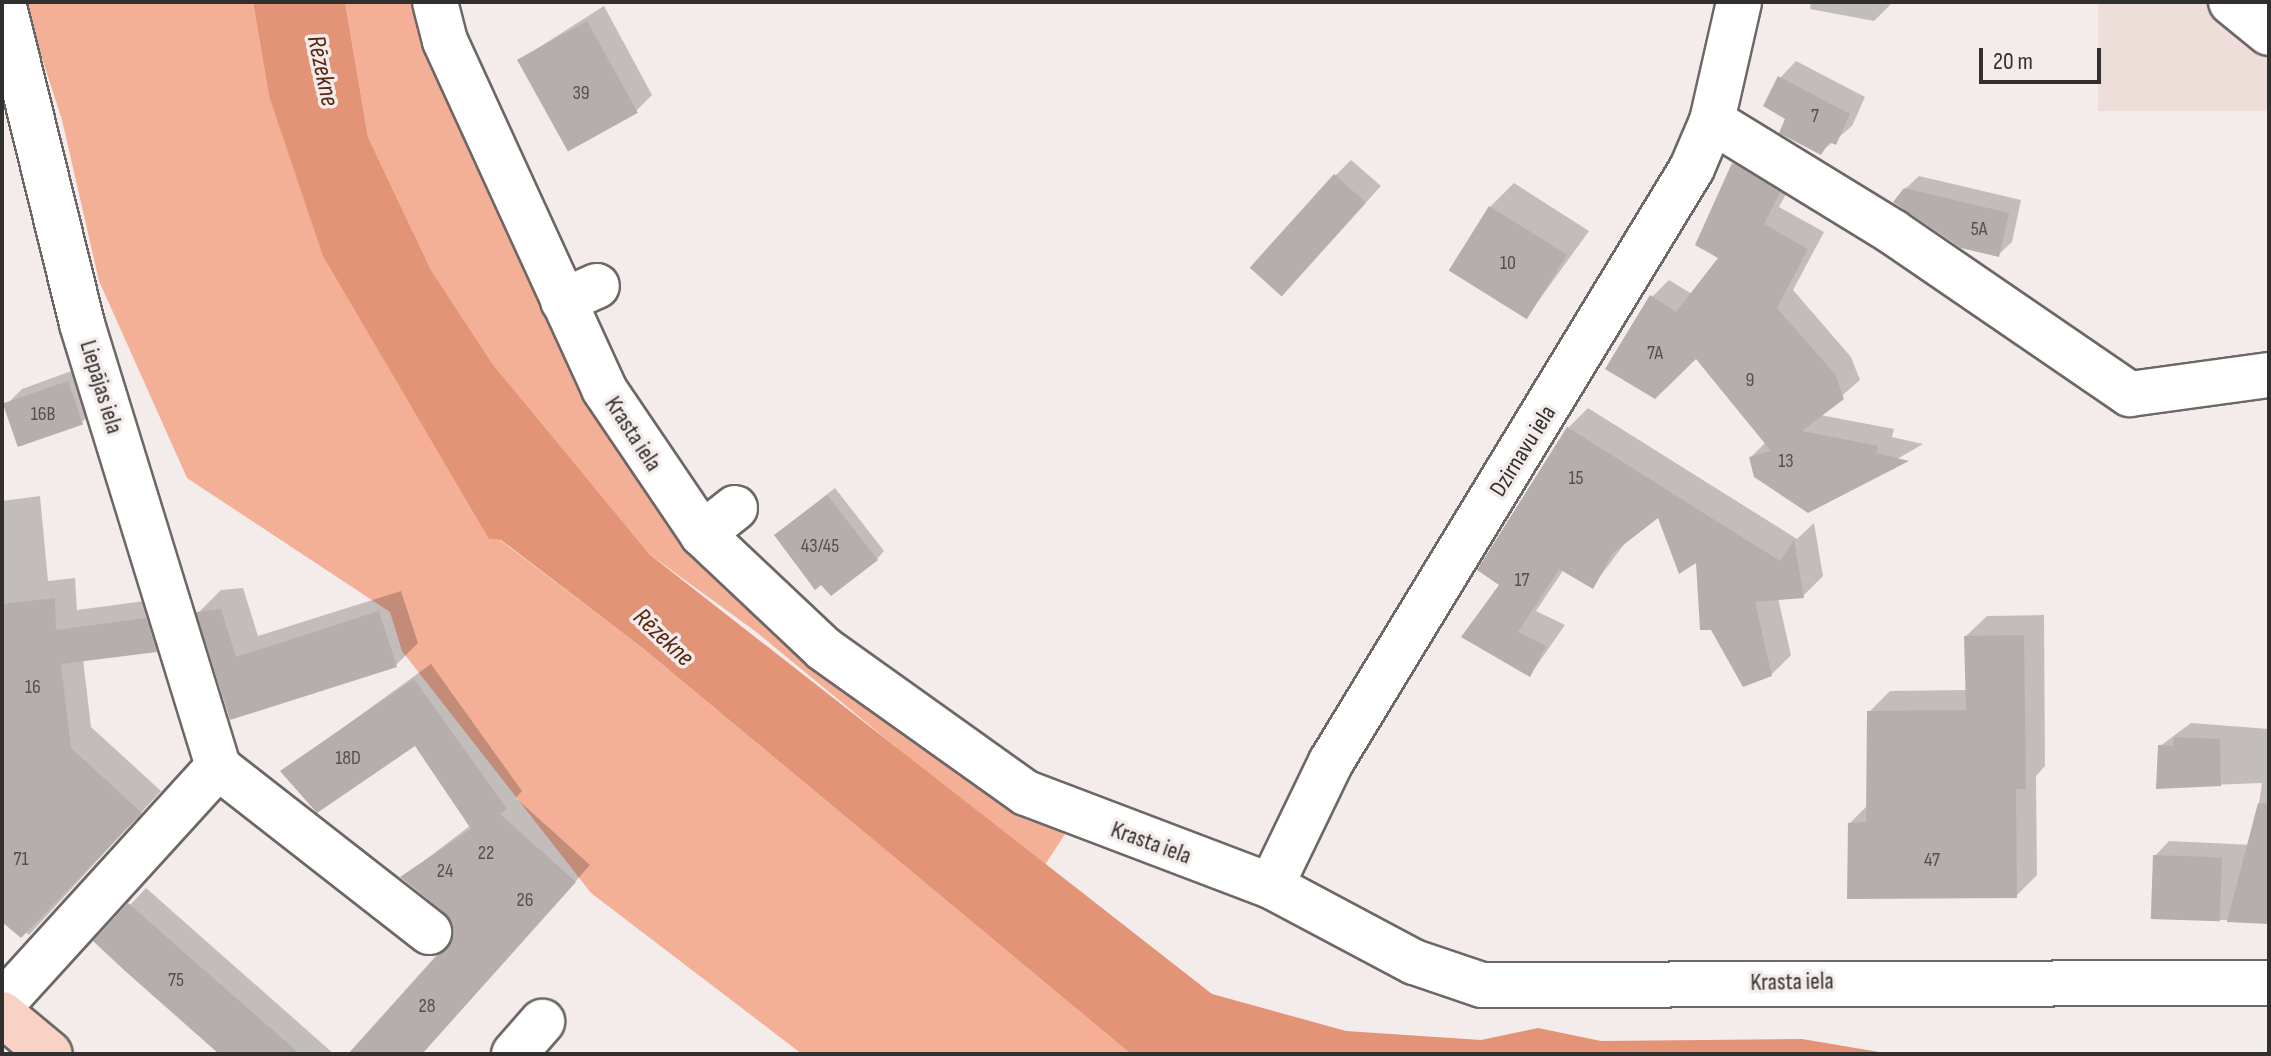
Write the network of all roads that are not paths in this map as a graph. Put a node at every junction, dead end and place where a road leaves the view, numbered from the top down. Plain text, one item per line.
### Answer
1 (3, 2) edge
2 (435, 2) edge
3 (1739, 2) edge
4 (2231, 2) edge
5 (2269, 33) edge
6 (1712, 121) junction
7 (2269, 375) edge
8 (218, 767) junction
9 (1271, 886) junction
10 (429, 932) dead end
11 (2269, 983) edge
12 (2, 1004) edge
13 (2, 1014) edge
14 (542, 1022) dead end
15 (50, 1054) edge
16 (514, 1054) edge

1 - 8 street, Liepājas iela
2 - 9 street, Krasta iela
3 - 6 street, Dzirnavu iela
4 - 5 street
6 - 7 street
6 - 9 street, Dzirnavu iela
8 - 10 street
8 - 12 street
9 - 11 street, Krasta iela
13 - 15 main road
14 - 16 street

